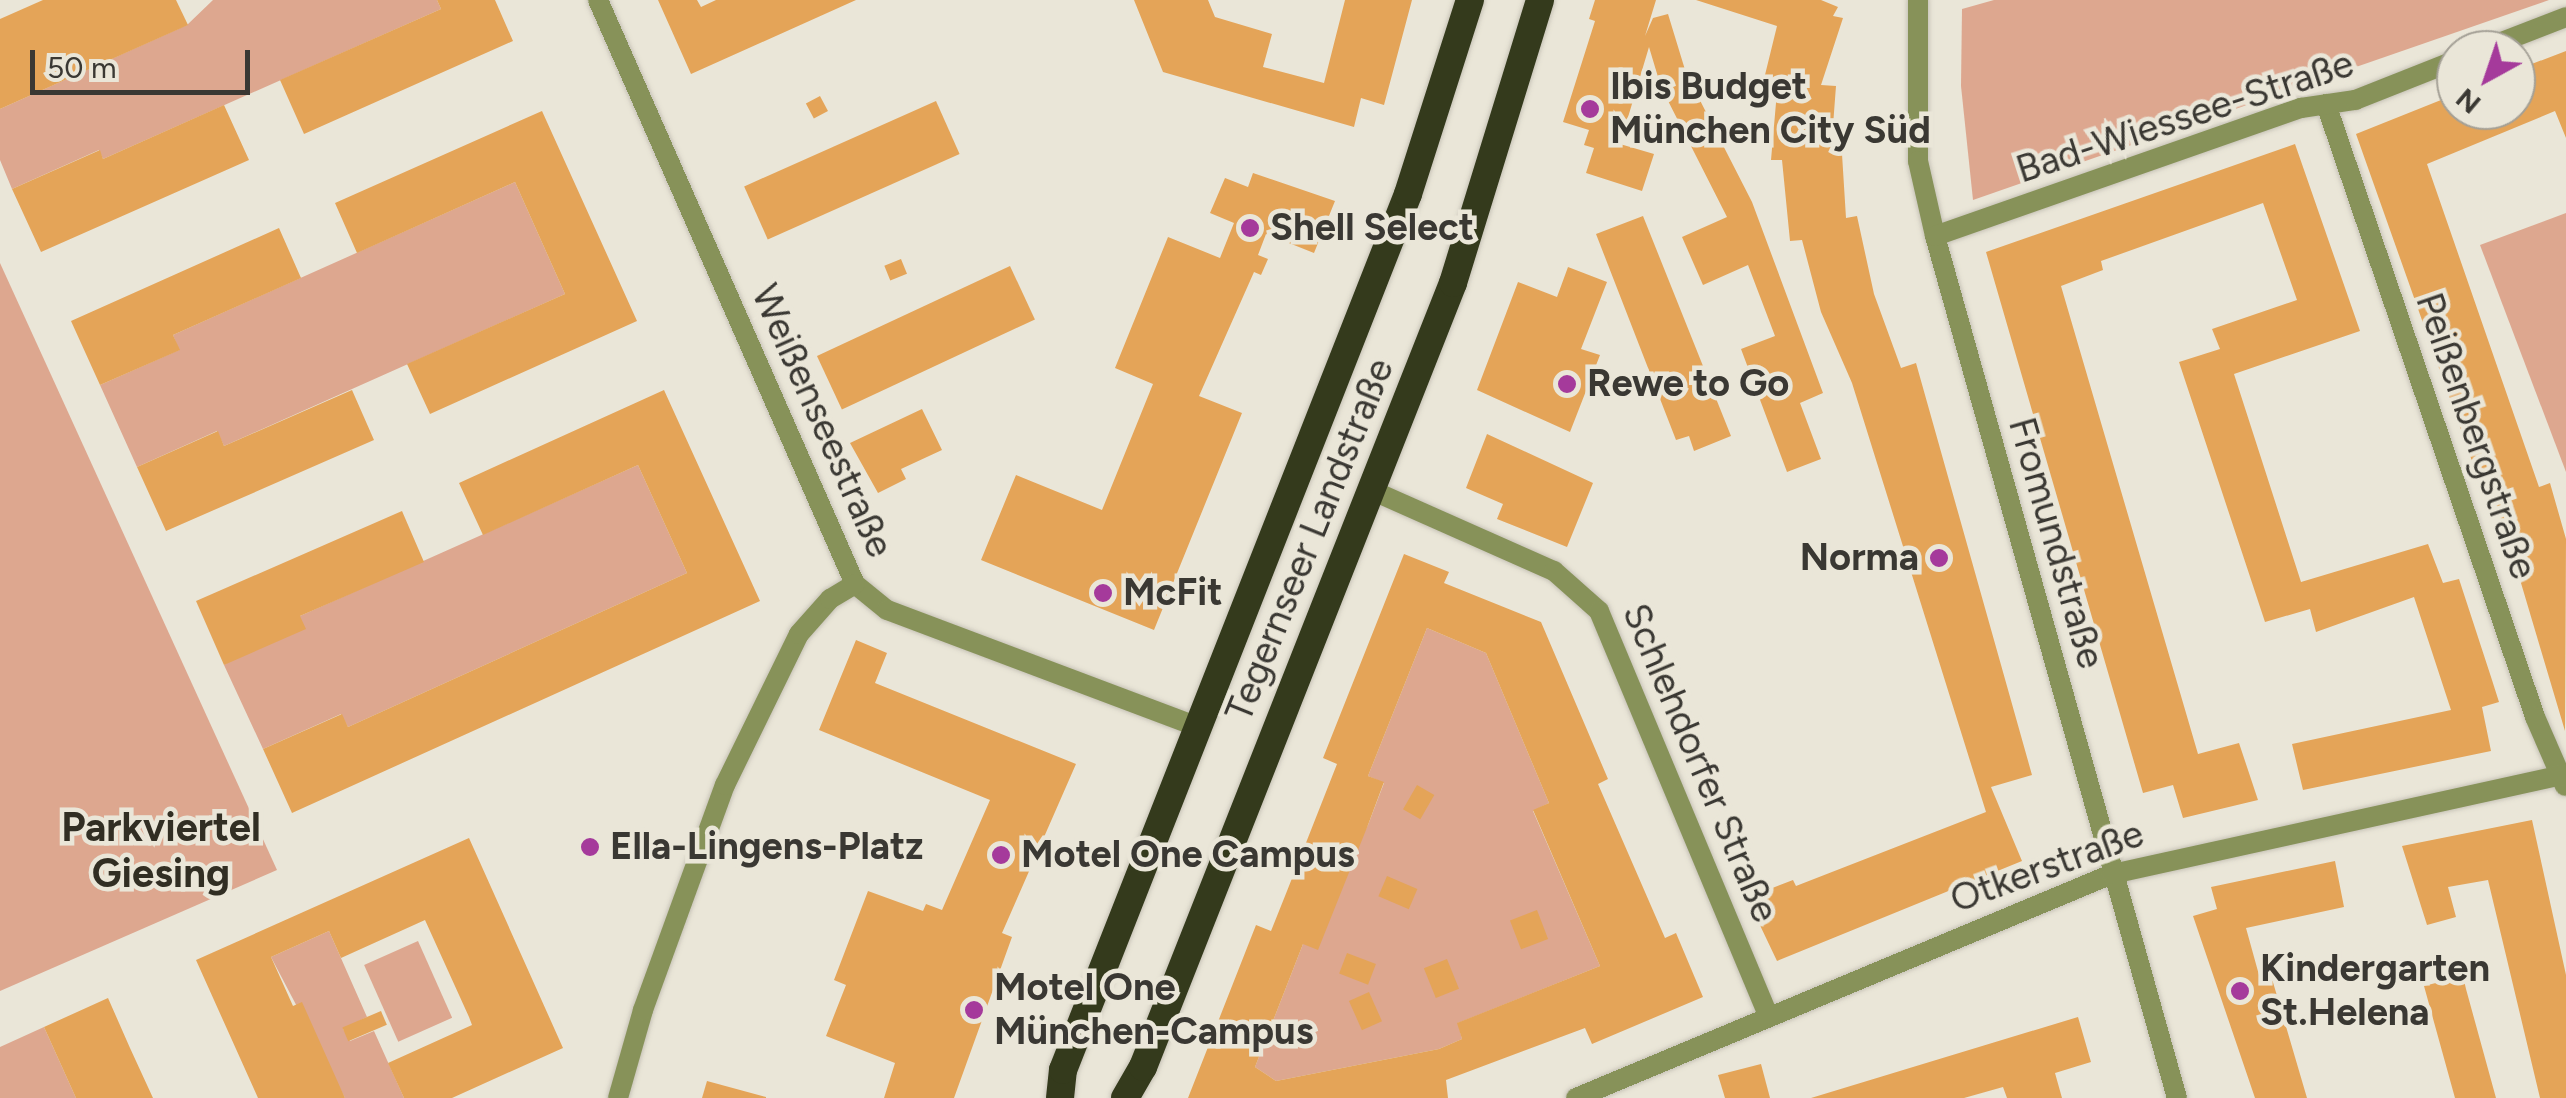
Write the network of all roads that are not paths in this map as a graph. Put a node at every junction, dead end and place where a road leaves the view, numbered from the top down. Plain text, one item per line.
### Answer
1 (598, 0) edge
2 (1470, 0) edge
3 (1540, 0) edge
4 (1918, 0) edge
5 (2566, 17) edge
6 (2533, 30) edge
7 (2436, 68) edge
8 (2326, 104) junction
9 (1934, 236) junction
10 (1371, 490) junction
11 (855, 584) junction
12 (1198, 728) junction
13 (2565, 779) edge
14 (2112, 874) junction
15 (1770, 1017) junction
16 (1143, 1066) junction
17 (1061, 1084) edge
18 (618, 1098) edge
19 (1047, 1098) edge
20 (1125, 1098) edge
21 (1138, 1098) edge
22 (1576, 1098) edge
23 (2178, 1098) edge

1 - 11 street, Weißenseestraße
2 - 12 highway, Tegernseer Landstraße
3 - 10 highway, Tegernseer Landstraße
4 - 9 street, Fromundstraße
5 - 6 street
7 - 8 street, Bad-Wiessee-Straße
8 - 9 street, Bad-Wiessee-Straße
8 - 13 street, Peißenbergstraße
9 - 14 street, Fromundstraße
10 - 15 street, Schlehdorfer Straße
10 - 16 highway, Tegernseer Landstraße
11 - 12 street, Weißenseestraße
11 - 18 street
12 - 17 highway, Tegernseer Landstraße
13 - 14 street, Otkerstraße
14 - 15 street, Otkerstraße
14 - 23 street, Fromundstraße
15 - 22 street, Otkerstraße
16 - 20 highway, Tegernseer Landstraße
16 - 21 highway
17 - 19 highway, Tegernseer Landstraße

